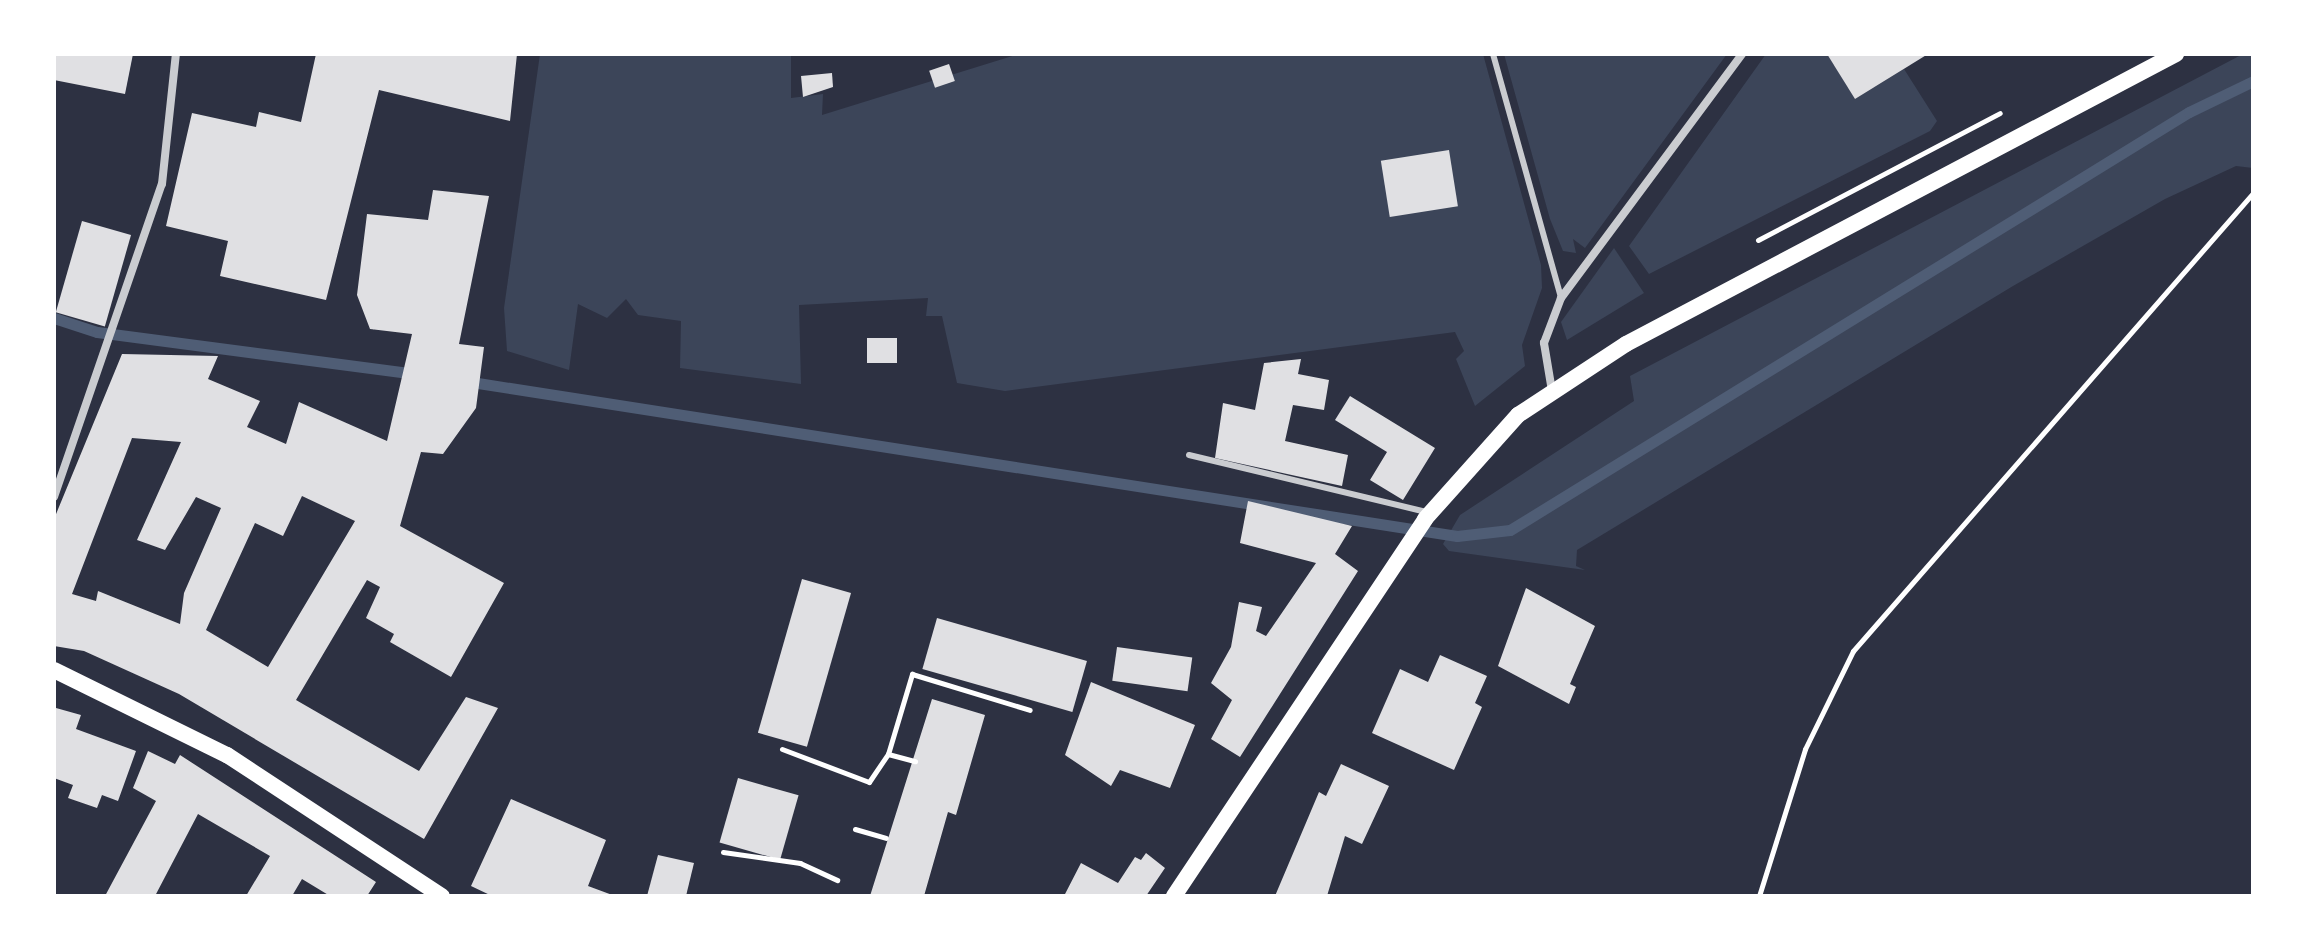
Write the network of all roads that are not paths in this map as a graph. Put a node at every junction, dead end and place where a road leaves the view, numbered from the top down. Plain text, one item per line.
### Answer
1 (176, 54) edge
2 (1493, 54) edge
3 (1742, 54) edge
4 (2176, 54) edge
5 (1561, 298) junction
6 (1552, 391) junction
7 (1189, 455) dead end
8 (54, 497) edge
9 (1427, 516) junction
10 (54, 670) edge
11 (442, 896) edge
12 (1174, 896) edge

1 - 8 street
2 - 5 lane
3 - 5 street
4 - 6 main road
5 - 6 street
6 - 9 main road
7 - 9 lane
9 - 12 main road
10 - 11 main road

